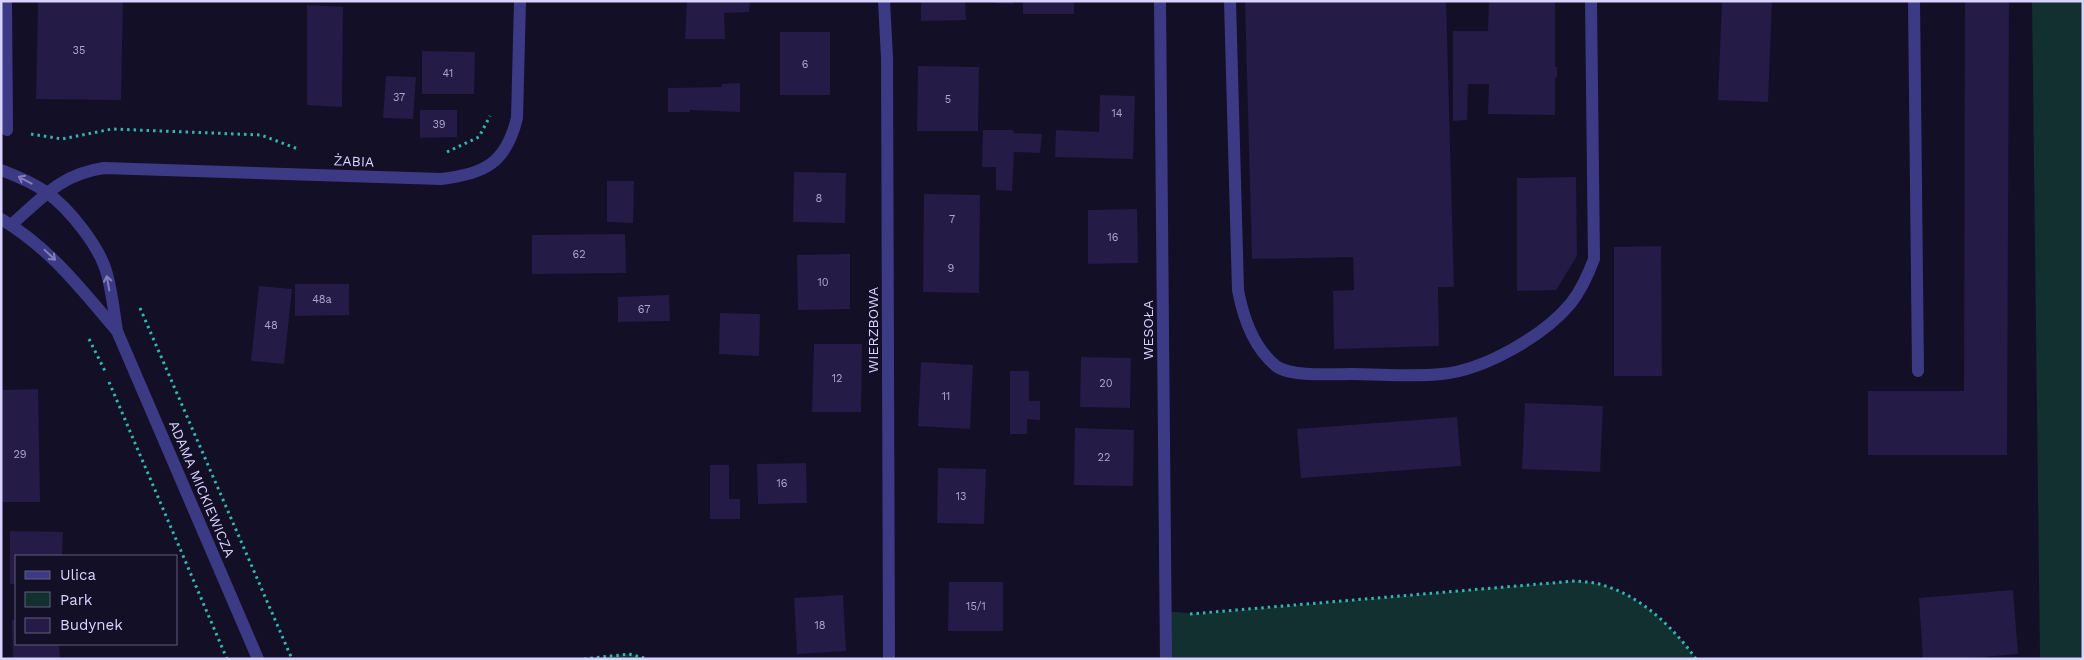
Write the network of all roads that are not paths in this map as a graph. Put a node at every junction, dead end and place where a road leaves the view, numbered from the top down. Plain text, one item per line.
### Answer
1 (6, 1) edge
2 (520, 1) edge
3 (884, 1) edge
4 (1160, 1) edge
5 (1230, 1) edge
6 (1591, 1) edge
7 (1914, 1) edge
8 (8, 130) road end
9 (1, 170) edge
10 (48, 193) junction
11 (6, 222) edge
12 (117, 331) junction
13 (1918, 371) dead end
14 (258, 659) edge
15 (889, 659) edge
16 (1166, 659) edge

1 - 8 street
2 - 10 street, ŻABIA
3 - 15 street, WIERZBOWA
4 - 16 street, WESOŁA
5 - 6 street
7 - 13 street
10 -> 9 street
10 - 11 street, ŻABIA
12 -> 10 street, ADAMA MICKIEWICZA
11 -> 12 street, ADAMA MICKIEWICZA
12 - 14 street, ADAMA MICKIEWICZA

